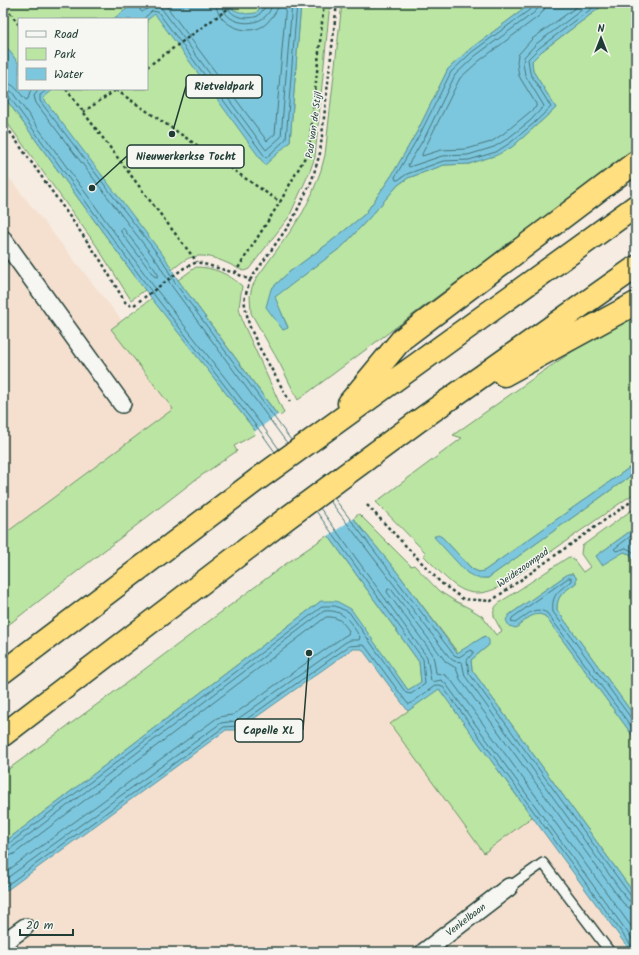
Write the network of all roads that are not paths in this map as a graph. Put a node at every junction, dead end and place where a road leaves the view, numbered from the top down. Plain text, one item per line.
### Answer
1 (636, 162) edge
2 (636, 206) edge
3 (3, 239) edge
4 (636, 267) edge
5 (636, 303) edge
6 (122, 404) dead end
7 (417, 422) junction
8 (328, 428) junction
9 (3, 672) edge
10 (3, 735) edge
11 (509, 887) joint
12 (25, 927) dead end
13 (3, 943) edge
14 (429, 950) edge
15 (610, 952) edge

1 - 8 highway
2 - 8 highway
3 - 6 street
4 - 7 highway
5 - 7 highway
7 - 10 highway
8 - 9 highway
11 - 14 street, Venkelbaan
11 - 15 lane
12 - 13 street

